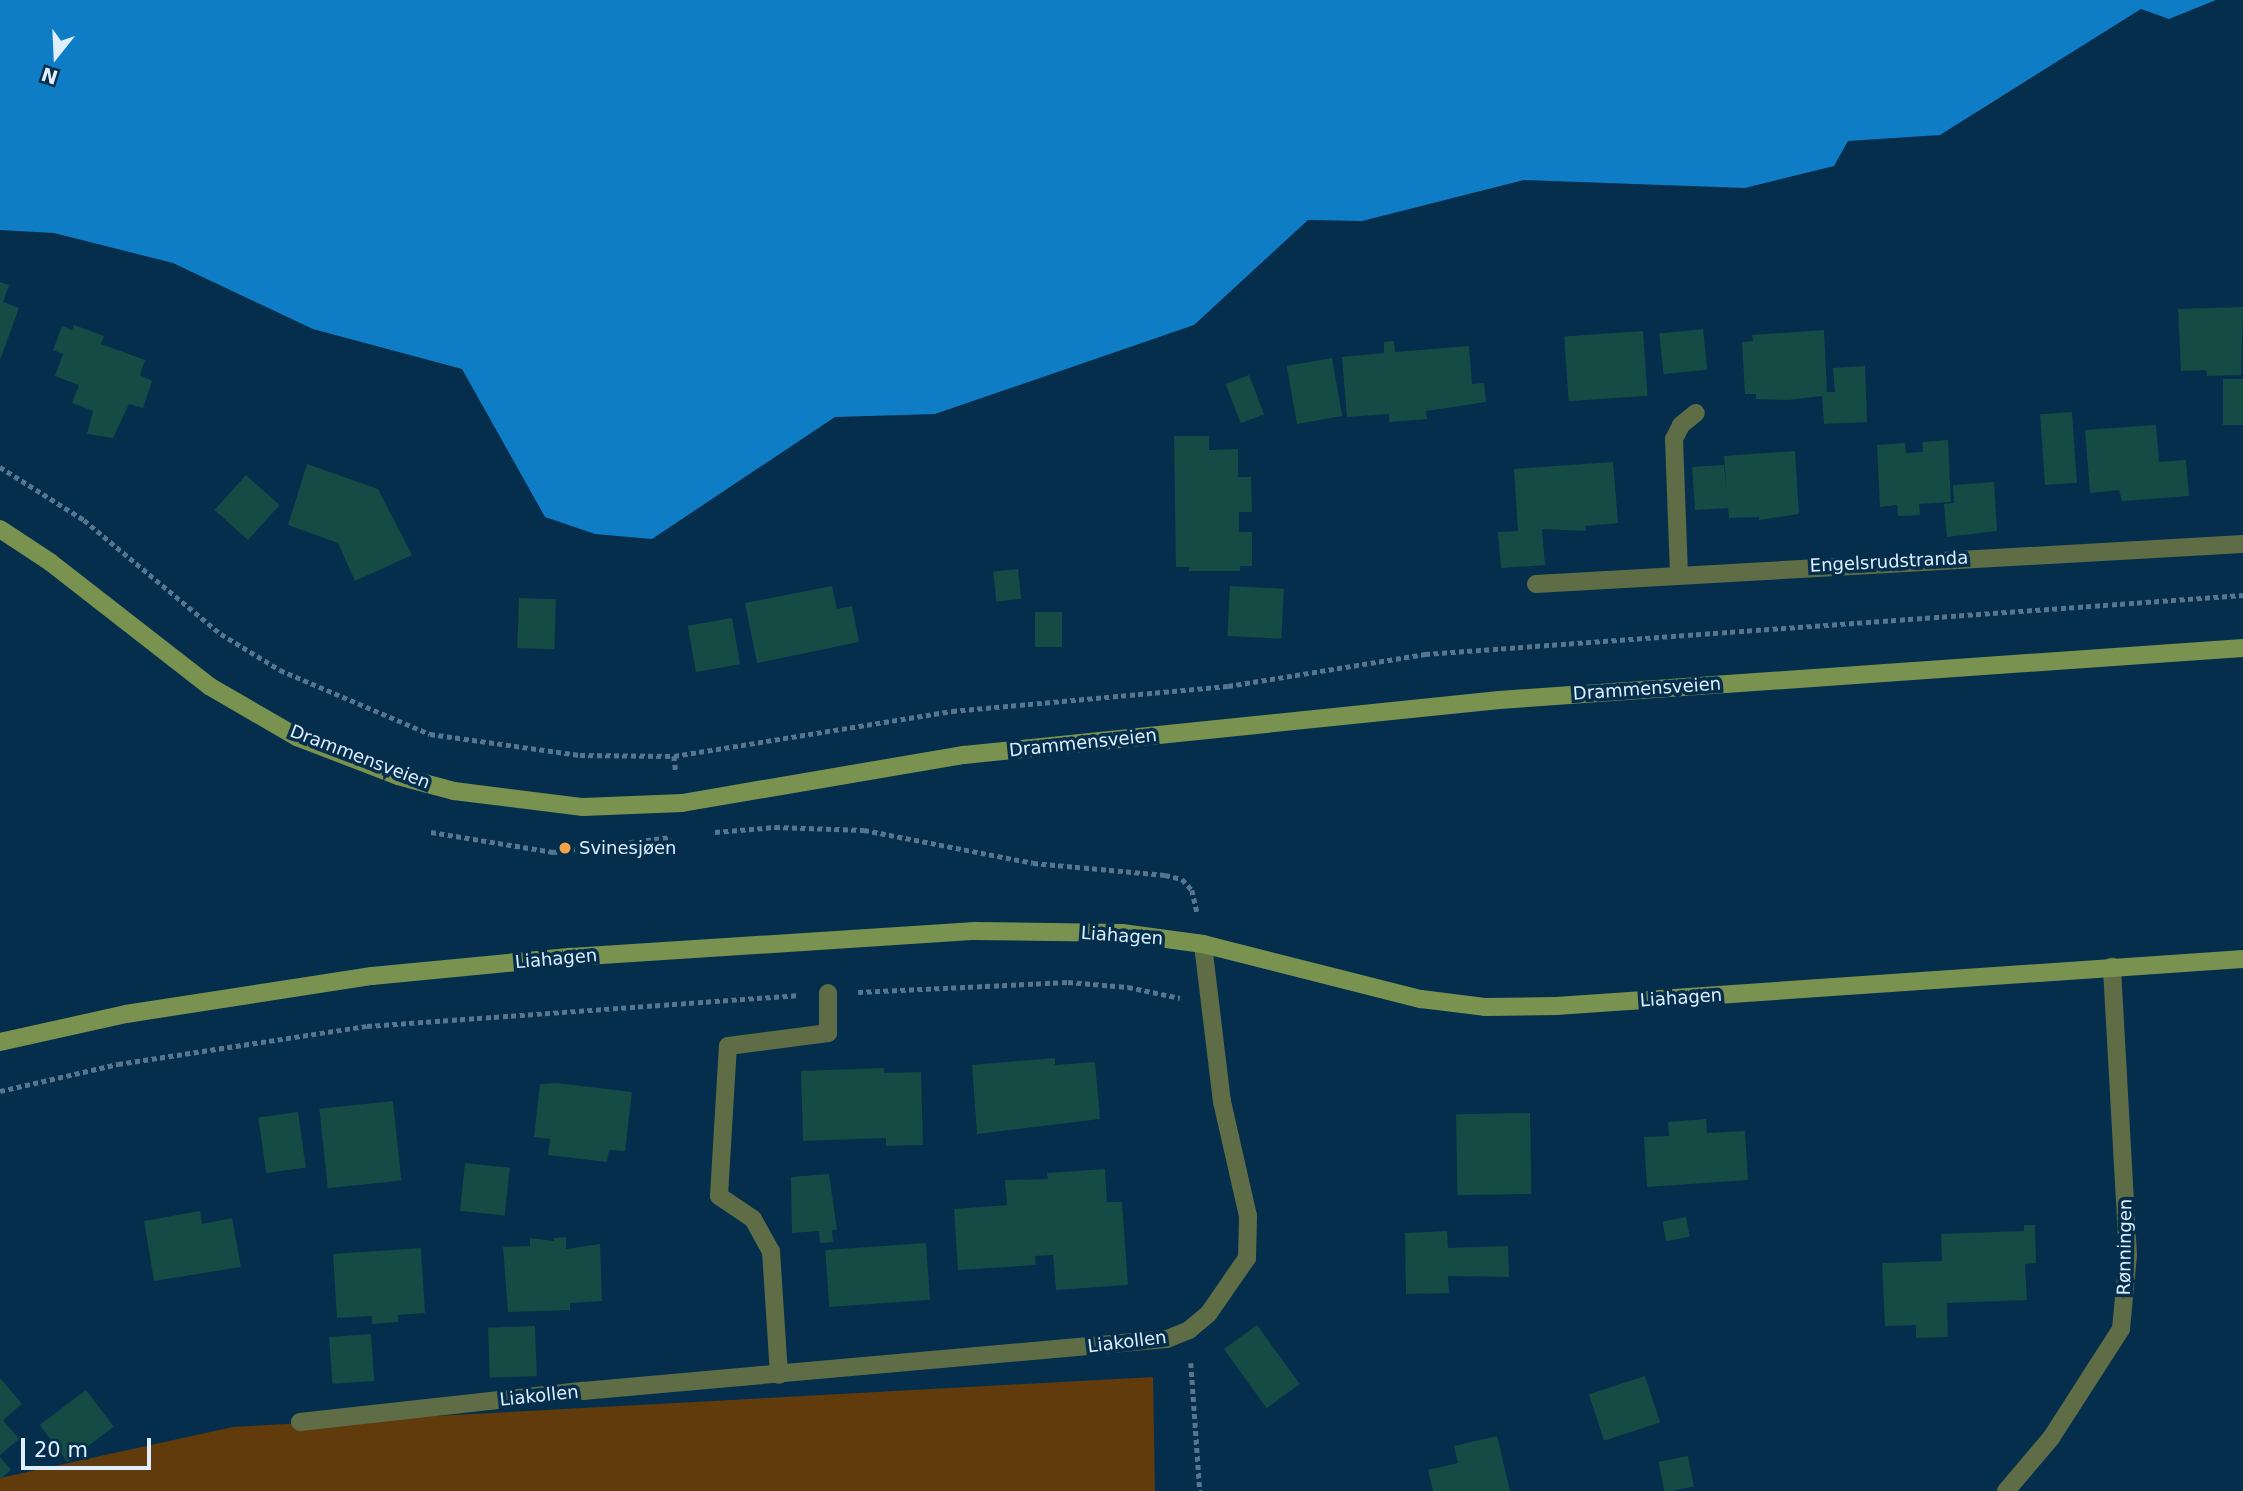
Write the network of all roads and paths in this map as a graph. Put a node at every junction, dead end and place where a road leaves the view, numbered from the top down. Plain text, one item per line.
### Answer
1 (1696, 413) dead end
2 (0, 467) edge
3 (0, 529) edge
4 (2243, 544) edge
5 (1679, 575) junction
6 (1536, 584) dead end
7 (2243, 595) edge
8 (2243, 648) edge
9 (674, 756) junction
10 (677, 780) dead end
11 (431, 832) dead end
12 (712, 832) dead end
13 (675, 837) dead end
14 (1203, 944) junction
15 (2243, 959) edge
16 (2112, 966) junction
17 (828, 993) junction
18 (1209, 1004) junction
19 (0, 1042) edge
20 (0, 1091) edge
21 (1189, 1330) junction
22 (779, 1374) junction
23 (300, 1422) dead end
24 (1200, 1491) edge
25 (2006, 1491) edge

1 - 5 street
2 - 9 path
3 - 8 main road, Drammensveien
4 - 5 street, Engelsrudstranda
5 - 6 street, Engelsrudstranda
7 - 9 path
9 - 10 path
11 - 13 path
12 - 14 path
14 - 16 main road, Liahagen
14 - 18 street, Liakollen
14 - 19 main road, Liahagen
15 - 16 main road, Liahagen
16 - 25 street, Rønningen
17 - 18 path
17 - 20 path
17 - 22 street
18 - 21 street, Liakollen
21 - 22 street, Liakollen
21 - 24 path
22 - 23 street, Liakollen

